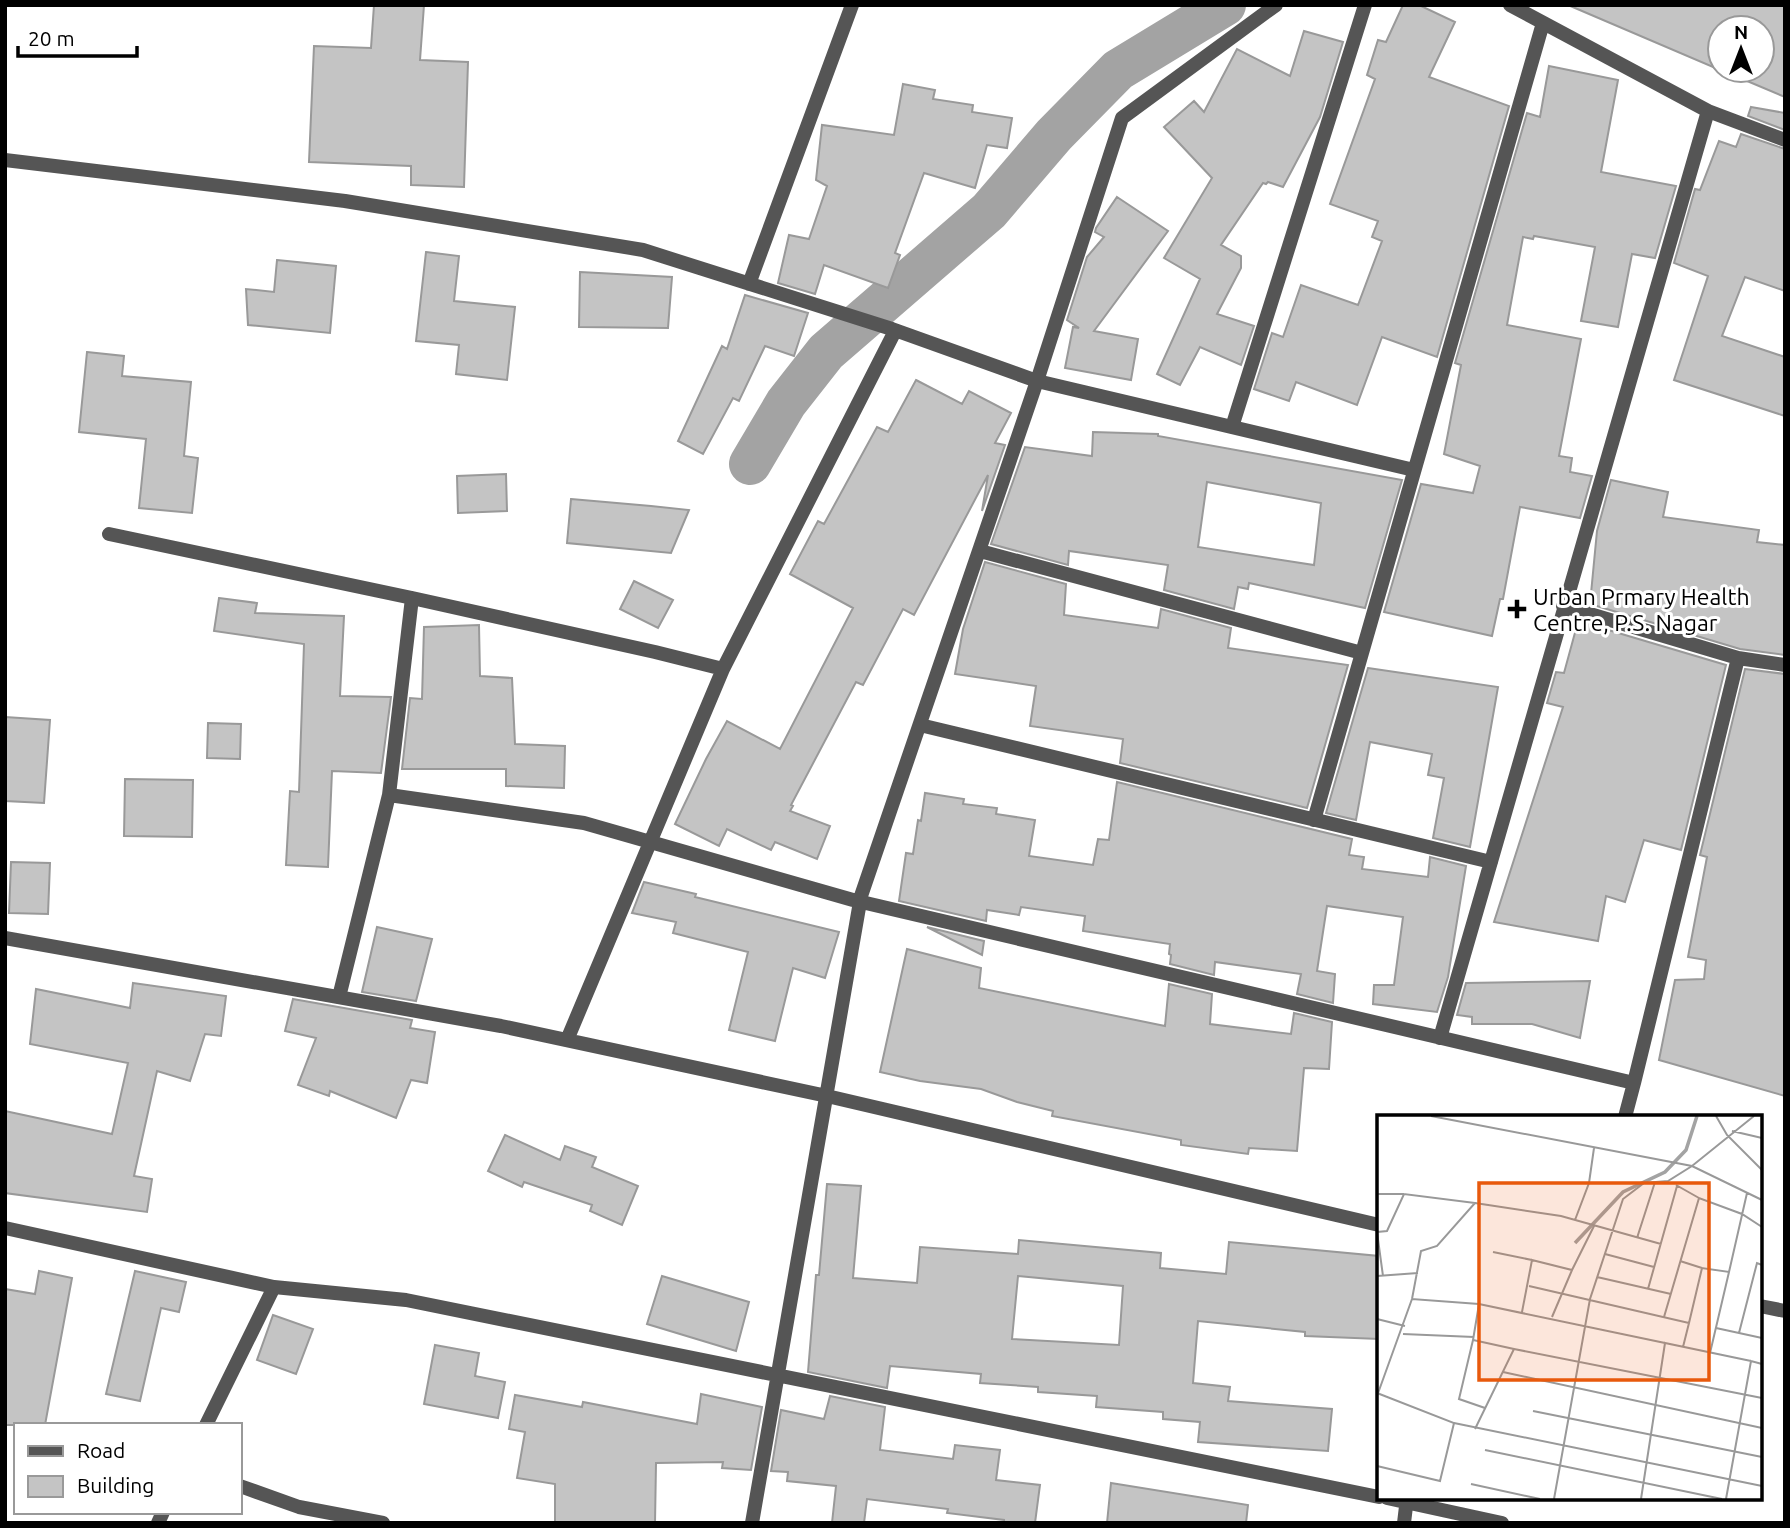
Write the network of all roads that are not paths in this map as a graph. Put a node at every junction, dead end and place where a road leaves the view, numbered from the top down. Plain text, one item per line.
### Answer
1 (852, 5) edge
2 (1276, 5) edge
3 (1365, 5) edge
4 (1510, 5) edge
5 (1543, 23) junction
6 (1708, 111) junction
7 (1785, 140) edge
8 (5, 160) edge
9 (749, 284) junction
10 (894, 330) junction
11 (1037, 382) junction
12 (1232, 427) junction
13 (1414, 470) junction
14 (109, 534) dead end
15 (979, 551) junction
16 (412, 598) junction
17 (1563, 606) junction
18 (1362, 653) junction
19 (1738, 657) junction
20 (1785, 665) edge
21 (723, 669) junction
22 (920, 725) junction
23 (389, 794) junction
24 (1314, 820) junction
25 (650, 842) junction
26 (1491, 862) junction
27 (861, 902) junction
28 (5, 938) edge
29 (339, 997) junction
30 (1440, 1038) junction
31 (567, 1040) junction
32 (1634, 1083) junction
33 (827, 1096) junction
34 (1626, 1115) edge
35 (1377, 1225) edge
36 (5, 1228) edge
37 (274, 1287) junction
38 (1762, 1306) edge
39 (1785, 1311) edge
40 (778, 1374) junction
41 (207, 1423) edge
42 (242, 1487) edge
43 (1377, 1497) edge
44 (1407, 1500) edge
45 (383, 1523) edge
46 (752, 1523) edge
47 (1404, 1523) edge
48 (1502, 1523) edge

1 - 9 street
2 - 11 street
3 - 12 street
4 - 5 street
5 - 6 street
5 - 13 street
6 - 7 street
6 - 17 street
8 - 9 street
9 - 10 street
10 - 11 street
10 - 21 street
11 - 12 street
11 - 15 street
12 - 13 street
13 - 18 street
14 - 16 street
15 - 18 street
15 - 22 street
16 - 21 street
16 - 23 street
17 - 19 street
17 - 26 street
18 - 24 street
19 - 20 street
19 - 32 street
21 - 25 street
22 - 24 street
22 - 27 street
23 - 25 street
23 - 29 street
24 - 26 street
25 - 27 street
25 - 31 street
26 - 30 street
27 - 30 street
27 - 33 street
28 - 29 street
29 - 31 street
30 - 32 street
31 - 33 street
32 - 34 street
33 - 35 street
33 - 40 street
36 - 37 street
37 - 40 street
37 - 41 street
38 - 39 street
40 - 43 street
40 - 46 street
42 - 45 street
44 - 47 street
44 - 48 street

